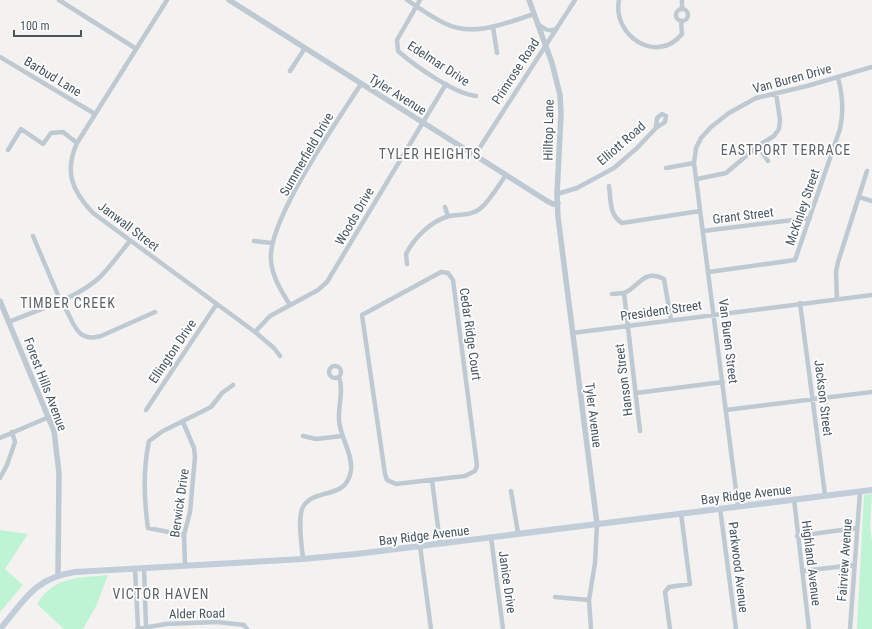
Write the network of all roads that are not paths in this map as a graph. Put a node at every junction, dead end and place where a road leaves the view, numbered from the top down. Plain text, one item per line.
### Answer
1 (59, 0) edge
2 (167, 0) edge
3 (229, 0) edge
4 (407, 0) edge
5 (420, 0) edge
6 (529, 0) edge
7 (575, 0) edge
8 (618, 0) edge
9 (682, 0) edge
10 (417, 6) junction
11 (682, 9) junction
12 (534, 14) junction
13 (681, 21) junction
14 (537, 22) junction
15 (493, 27) junction
16 (556, 28) junction
17 (546, 45) junction
18 (135, 48) junction
19 (305, 48) junction
20 (497, 54) dead end
21 (0, 57) edge
22 (872, 67) edge
23 (290, 71) dead end
24 (838, 78) junction
25 (360, 84) junction
26 (446, 84) junction
27 (776, 92) junction
28 (476, 96) dead end
29 (95, 114) junction
30 (422, 122) junction
31 (656, 128) dead end
32 (77, 143) junction
33 (758, 146) junction
34 (8, 150) dead end
35 (475, 155) junction
36 (768, 161) dead end
37 (694, 163) junction
38 (666, 168) dead end
39 (868, 171) dead end
40 (506, 175) junction
41 (697, 180) junction
42 (609, 186) dead end
43 (557, 194) junction
44 (859, 197) junction
45 (872, 201) edge
46 (558, 203) junction
47 (445, 207) dead end
48 (700, 211) junction
49 (448, 216) junction
50 (810, 218) junction
51 (703, 231) junction
52 (32, 236) dead end
53 (130, 241) junction
54 (254, 241) dead end
55 (272, 243) junction
56 (407, 264) dead end
57 (709, 272) junction
58 (624, 293) junction
59 (612, 294) dead end
60 (872, 295) edge
61 (837, 299) junction
62 (60, 300) junction
63 (0, 301) edge
64 (800, 304) junction
65 (216, 305) junction
66 (290, 306) junction
67 (155, 312) dead end
68 (714, 315) junction
69 (671, 320) junction
70 (9, 322) junction
71 (628, 326) junction
72 (255, 332) junction
73 (572, 333) junction
74 (280, 356) dead end
75 (339, 377) dead end
76 (723, 382) junction
77 (233, 385) dead end
78 (872, 392) edge
79 (636, 393) junction
80 (813, 399) junction
81 (146, 410) dead end
82 (726, 410) junction
83 (49, 416) junction
84 (183, 422) junction
85 (640, 431) dead end
86 (12, 432) junction
87 (303, 436) dead end
88 (342, 436) junction
89 (0, 438) edge
90 (0, 478) edge
91 (432, 480) junction
92 (872, 490) edge
93 (511, 491) dead end
94 (860, 492) junction
95 (825, 495) junction
96 (794, 499) junction
97 (738, 506) junction
98 (720, 508) junction
99 (681, 513) junction
100 (597, 524) junction
101 (857, 528) junction
102 (518, 534) junction
103 (184, 535) junction
104 (797, 536) junction
105 (491, 537) junction
106 (440, 543) junction
107 (420, 546) junction
108 (303, 559) junction
109 (185, 565) junction
110 (854, 565) junction
111 (135, 568) junction
112 (144, 568) junction
113 (802, 571) junction
114 (58, 574) junction
115 (555, 597) dead end
116 (590, 600) junction
117 (146, 626) junction
118 (137, 628) edge
119 (0, 629) edge
120 (247, 629) edge
121 (431, 629) edge
122 (503, 629) edge
123 (591, 629) edge
124 (670, 629) edge
125 (736, 629) edge
126 (809, 629) edge
127 (850, 629) edge

1 - 18 street
2 - 18 street, Janwall Street
3 - 19 street, Tyler Avenue
4 - 10 street
5 - 10 street, Edelmar Drive
6 - 12 street, Hilltop Lane
7 - 16 street, Primrose Road
8 - 13 street
9 - 11 street
10 - 15 street
10 - 26 street, Edelmar Drive
11 - 13 street
11 - 13 street
12 - 14 street, Hilltop Lane
12 - 15 street
14 - 16 street
14 - 17 street, Hilltop Lane
15 - 20 street
16 - 17 street, Primrose Road
17 - 35 street, Primrose Road
17 - 43 street, Hilltop Lane
18 - 29 street, Janwall Street
19 - 23 street
19 - 25 street, Tyler Avenue
21 - 29 street, Barbud Lane
22 - 24 street, Van Buren Drive
24 - 27 street, Van Buren Drive
24 - 50 street, McKinley Street
25 - 30 street, Tyler Avenue
25 - 55 street, Summerfield Drive
26 - 28 street, Edelmar Drive
26 - 30 street, Woods Drive
27 - 33 street
27 - 37 street, Van Buren Drive
29 - 32 street, Janwall Street
30 - 35 street, Tyler Avenue
30 - 66 street, Woods Drive
31 - 43 street, Elliott Road
32 - 34 street
32 - 53 street, Janwall Street
33 - 36 street
33 - 41 street
35 - 40 street, Tyler Avenue
37 - 38 street
37 - 41 street, Van Buren Drive
39 - 44 street
40 - 46 street, Tyler Avenue
40 - 49 street
41 - 48 street, Van Buren Street
42 - 48 street
43 - 46 street, Tyler Avenue
44 - 45 street
44 - 61 street
46 - 73 street, Tyler Avenue
47 - 49 street
48 - 51 street, Van Buren Street
49 - 56 street
50 - 51 street, Grant Street
50 - 57 street, McKinley Street
51 - 57 street, Van Buren Street
52 - 62 street
53 - 62 street
53 - 65 street, Janwall Street
54 - 55 street
55 - 66 street, Summerfield Drive
57 - 68 street, Van Buren Street
58 - 59 street
58 - 69 street
58 - 71 street, Hanson Street
60 - 61 street, President Street
61 - 64 street, President Street
62 - 67 street
62 - 70 street
63 - 70 street, Forest Hills Avenue
64 - 68 street, President Street
64 - 80 street, Jackson Street
65 - 72 street, Janwall Street
65 - 81 street, Ellington Drive
66 - 72 street, Woods Drive
68 - 69 street, President Street
68 - 76 street, Van Buren Street
69 - 71 street, President Street
70 - 83 street, Forest Hills Avenue
71 - 73 street, President Street
71 - 79 street, Hanson Street
72 - 74 street, Janwall Street
73 - 100 street, Tyler Avenue
75 - 88 street
76 - 79 street
76 - 82 street, Van Buren Street
77 - 84 street
78 - 80 street
79 - 85 street, Hanson Street
80 - 82 street
80 - 95 street, Jackson Street
82 - 97 street, Van Buren Street
83 - 86 street
83 - 114 street, Forest Hills Avenue
84 - 103 street, Berwick Drive
84 - 103 street
86 - 89 street
86 - 90 street
87 - 88 street
88 - 108 street
91 - 91 street, Cedar Ridge Court
91 - 106 street
92 - 94 main road, Bay Ridge Avenue
93 - 102 street
94 - 95 main road, Bay Ridge Avenue
94 - 101 street, Fairview Avenue
95 - 96 main road, Bay Ridge Avenue
96 - 97 main road, Bay Ridge Avenue
96 - 104 street, Highland Avenue
97 - 98 main road, Bay Ridge Avenue
98 - 99 main road, Bay Ridge Avenue
98 - 125 street, Parkwood Avenue
99 - 100 main road, Bay Ridge Avenue
99 - 124 street
100 - 102 main road, Bay Ridge Avenue
100 - 116 street, Tyler Avenue
101 - 104 street
101 - 110 street, Fairview Avenue
102 - 105 main road, Bay Ridge Avenue
103 - 109 street, Berwick Drive
104 - 113 street, Highland Avenue
105 - 106 main road, Bay Ridge Avenue
105 - 122 street, Janice Drive
106 - 107 main road, Bay Ridge Avenue
107 - 108 main road, Bay Ridge Avenue
107 - 121 street
108 - 109 main road, Bay Ridge Avenue
109 - 112 main road, Bay Ridge Avenue
110 - 113 street
110 - 127 street, Fairview Avenue
111 - 112 main road, Bay Ridge Avenue
111 - 114 main road, Bay Ridge Avenue
111 - 118 street
112 - 117 street
113 - 126 street, Highland Avenue
114 - 119 main road, Bay Ridge Avenue
115 - 116 street
116 - 123 street, Tyler Avenue
117 - 118 street, Alder Road
117 - 120 street, Alder Road

